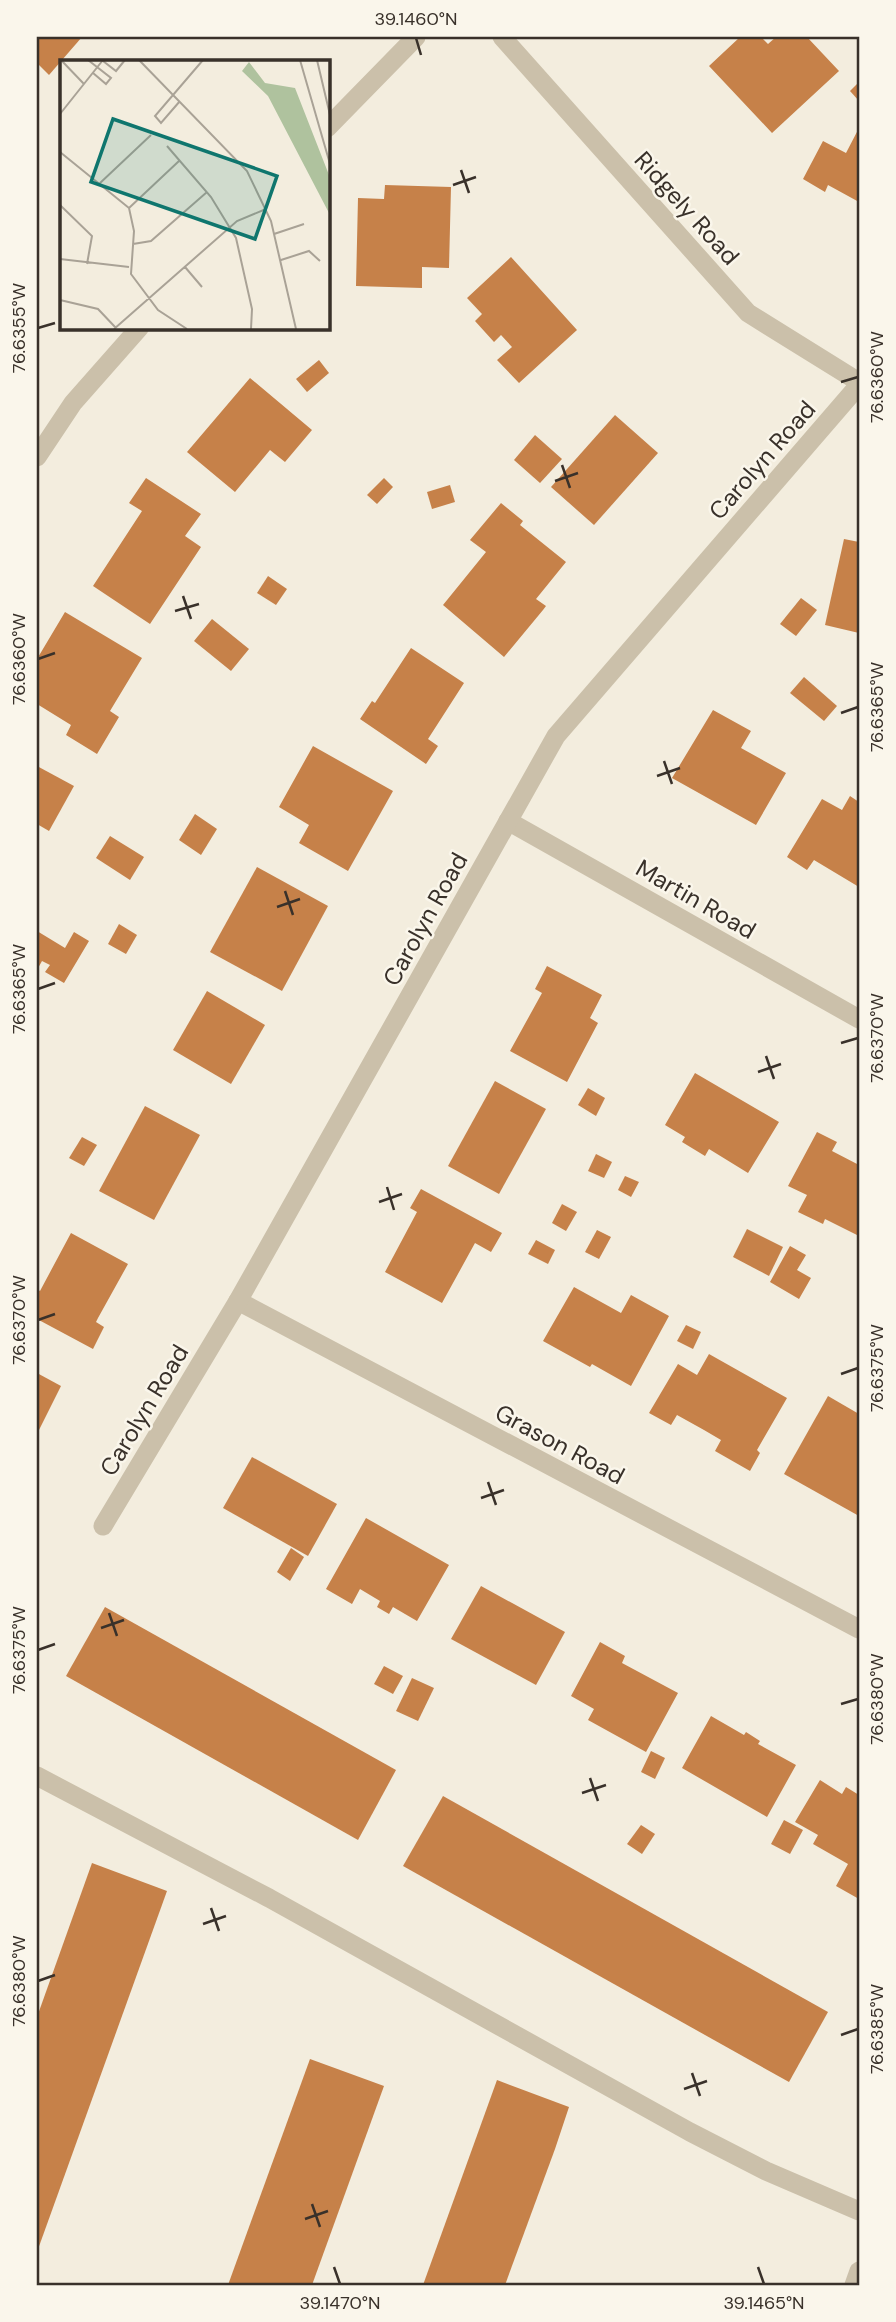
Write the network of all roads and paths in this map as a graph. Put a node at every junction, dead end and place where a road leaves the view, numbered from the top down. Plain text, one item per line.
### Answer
1 (416, 37) edge
2 (502, 37) edge
3 (329, 126) edge
4 (138, 329) edge
5 (859, 384) edge
6 (37, 457) edge
7 (508, 821) junction
8 (859, 1019) edge
9 (237, 1301) junction
10 (103, 1526) dead end
11 (859, 1629) edge
12 (37, 1776) edge
13 (859, 2211) edge
14 (859, 2271) edge
15 (854, 2285) edge

1 - 3 street
2 - 5 street, Ridgely Road
4 - 6 street
5 - 7 street, Carolyn Road
7 - 8 street, Martin Road
7 - 9 street, Carolyn Road
9 - 10 street, Carolyn Road
9 - 11 street, Grason Road
12 - 13 street
14 - 15 street

